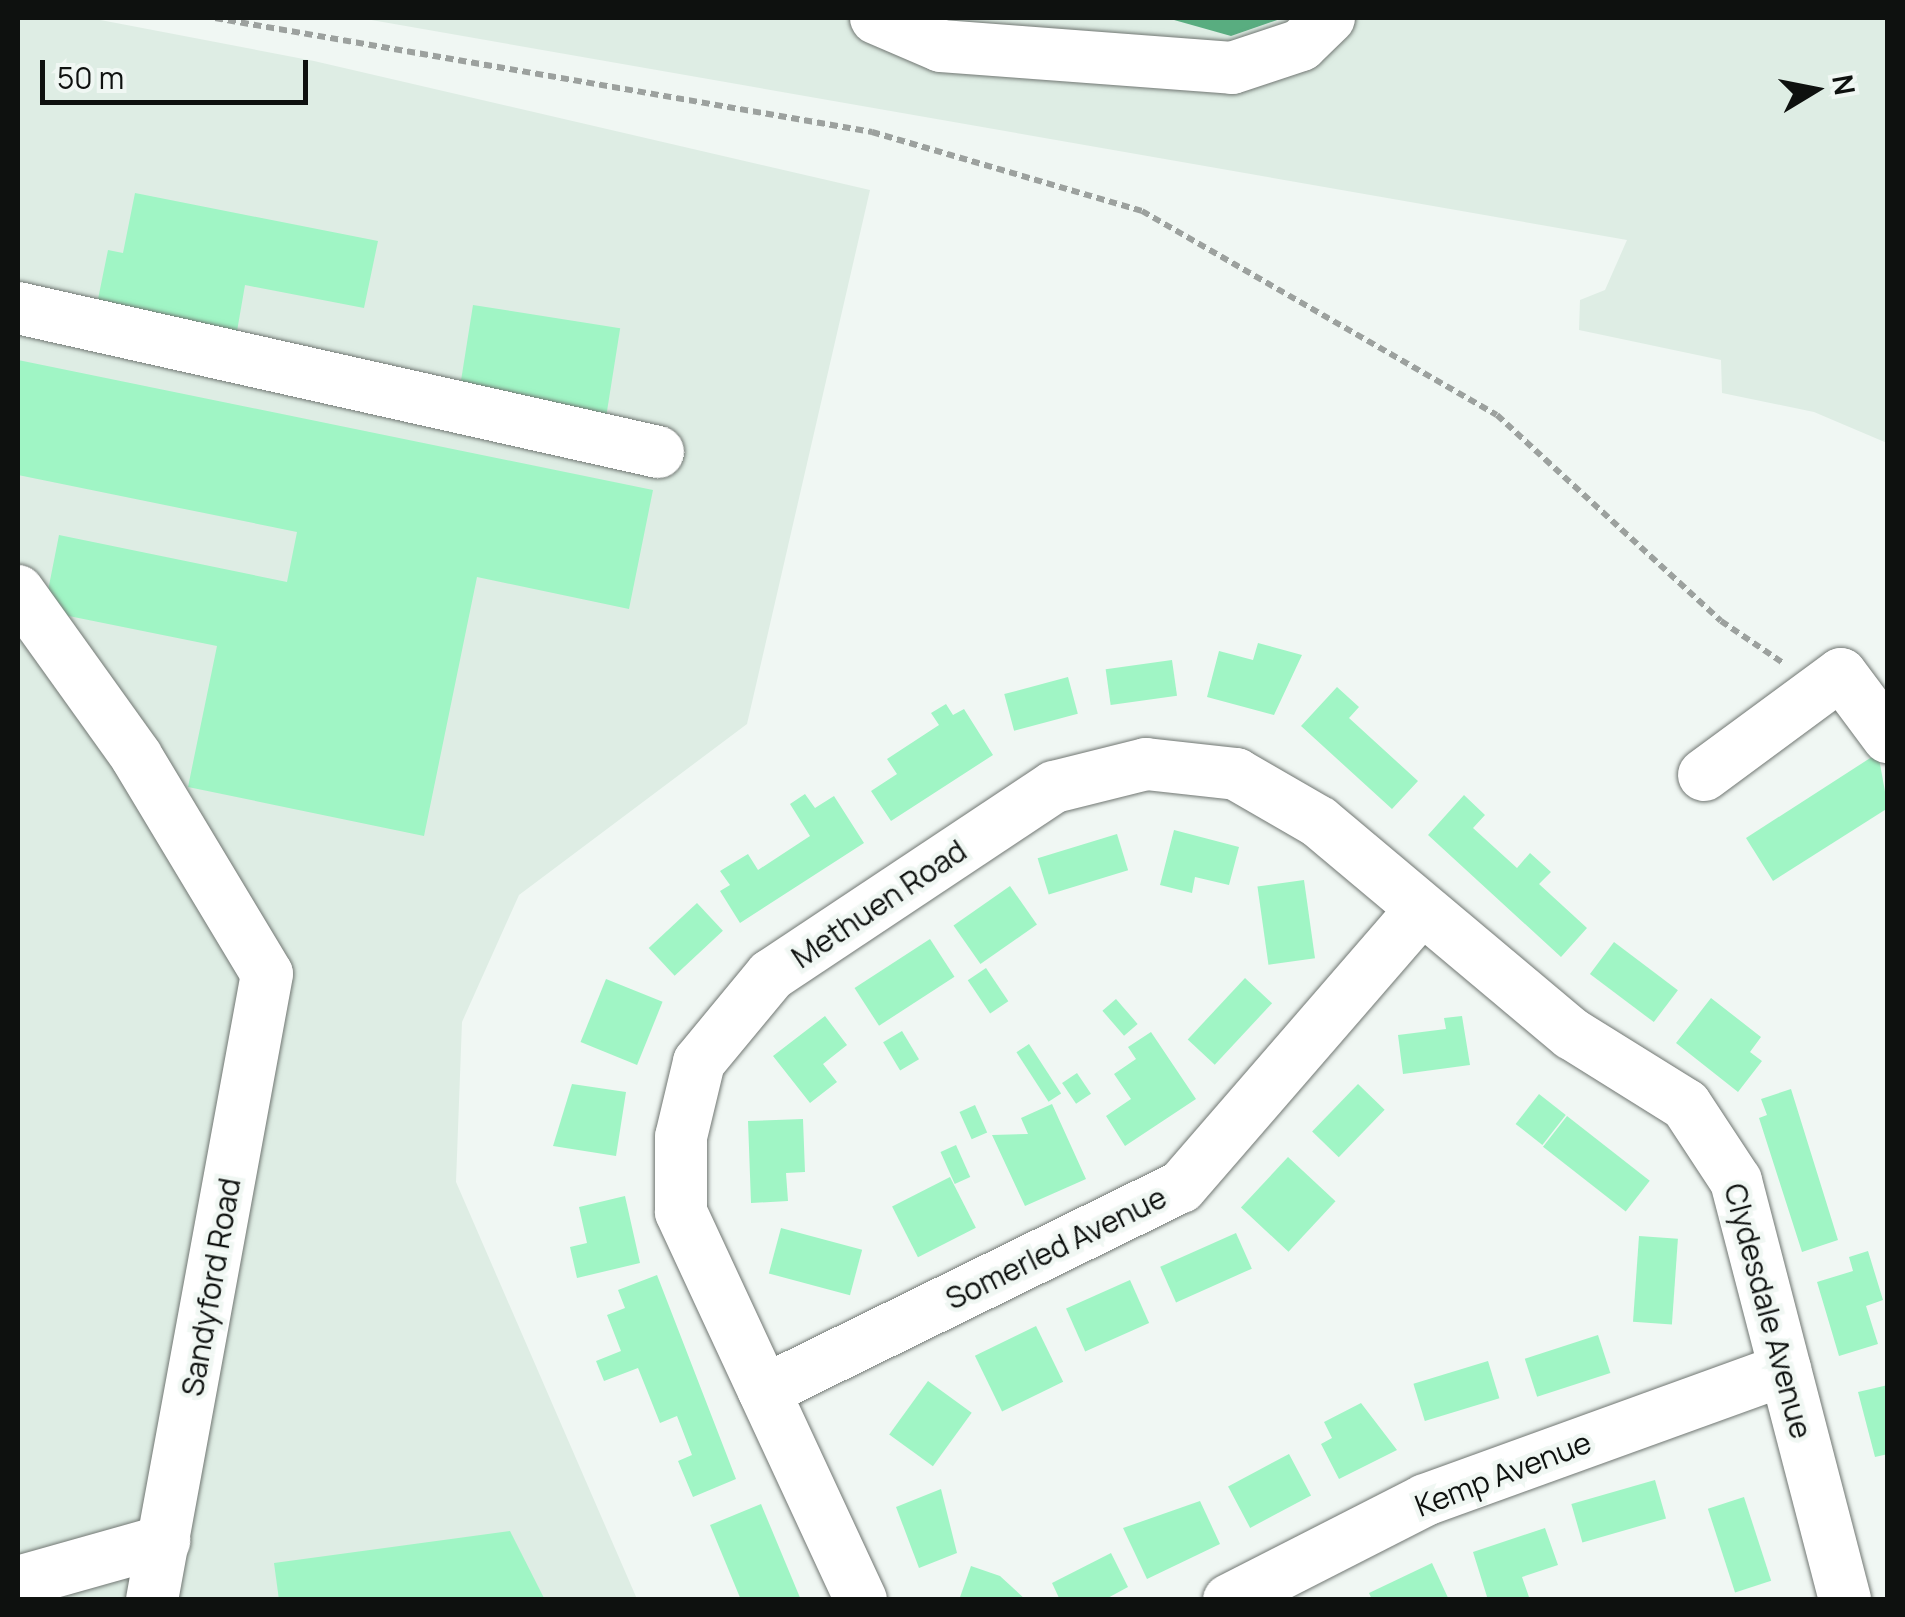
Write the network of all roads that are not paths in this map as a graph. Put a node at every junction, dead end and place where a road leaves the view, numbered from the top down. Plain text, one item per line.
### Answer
1 (876, 18) edge
2 (1329, 18) edge
3 (18, 308) edge
4 (658, 452) dead end
5 (18, 591) edge
6 (1888, 736) edge
7 (1704, 775) dead end
8 (1420, 911) junction
9 (1572, 1034) joint
10 (1786, 1370) junction
11 (764, 1391) junction
12 (164, 1541) junction
13 (18, 1582) edge
14 (152, 1600) edge
15 (861, 1600) edge
16 (1229, 1600) edge
17 (1845, 1600) edge

1 - 2 street
3 - 4 street
5 - 12 street, Sandyford Road
6 - 7 street
8 - 9 street, Methuen Road
8 - 11 street, Somerled Avenue
8 - 11 street, Methuen Road
9 - 10 street, Clydesdale Avenue
10 - 16 street, Kemp Avenue
10 - 17 street, Clydesdale Avenue
11 - 15 street, Methuen Road
12 - 13 street
12 - 14 street, Sandyford Road

